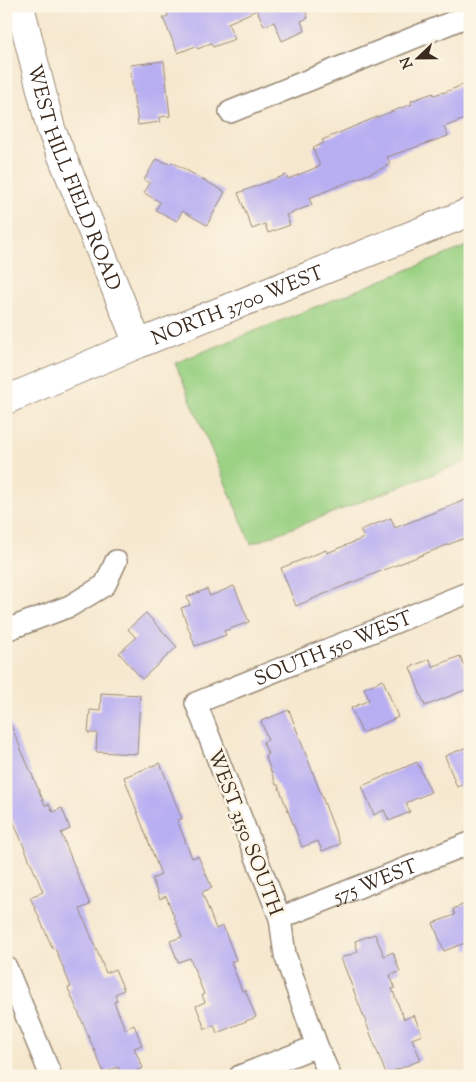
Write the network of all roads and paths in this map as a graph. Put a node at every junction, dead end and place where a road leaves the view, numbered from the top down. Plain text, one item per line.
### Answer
1 (20, 6) edge
2 (470, 15) edge
3 (230, 112) dead end
4 (470, 212) edge
5 (138, 344) junction
6 (6, 400) edge
7 (116, 561) dead end
8 (470, 592) edge
9 (6, 630) edge
10 (196, 703) joint
11 (470, 843) edge
12 (280, 918) junction
13 (6, 967) edge
14 (317, 1046) junction
15 (51, 1076) edge
16 (240, 1076) edge
17 (330, 1076) edge

1 - 5 street, WEST HILL FIELD ROAD
2 - 3 street
4 - 5 street, NORTH 3700 WEST
5 - 6 street, NORTH 3700 WEST
7 - 9 street
8 - 10 street, SOUTH 550 WEST
10 - 12 street, WEST 3150 SOUTH
11 - 12 street, 575 WEST
12 - 14 street, WEST 3150 SOUTH
13 - 15 street
14 - 16 street
14 - 17 street, WEST 3150 SOUTH

